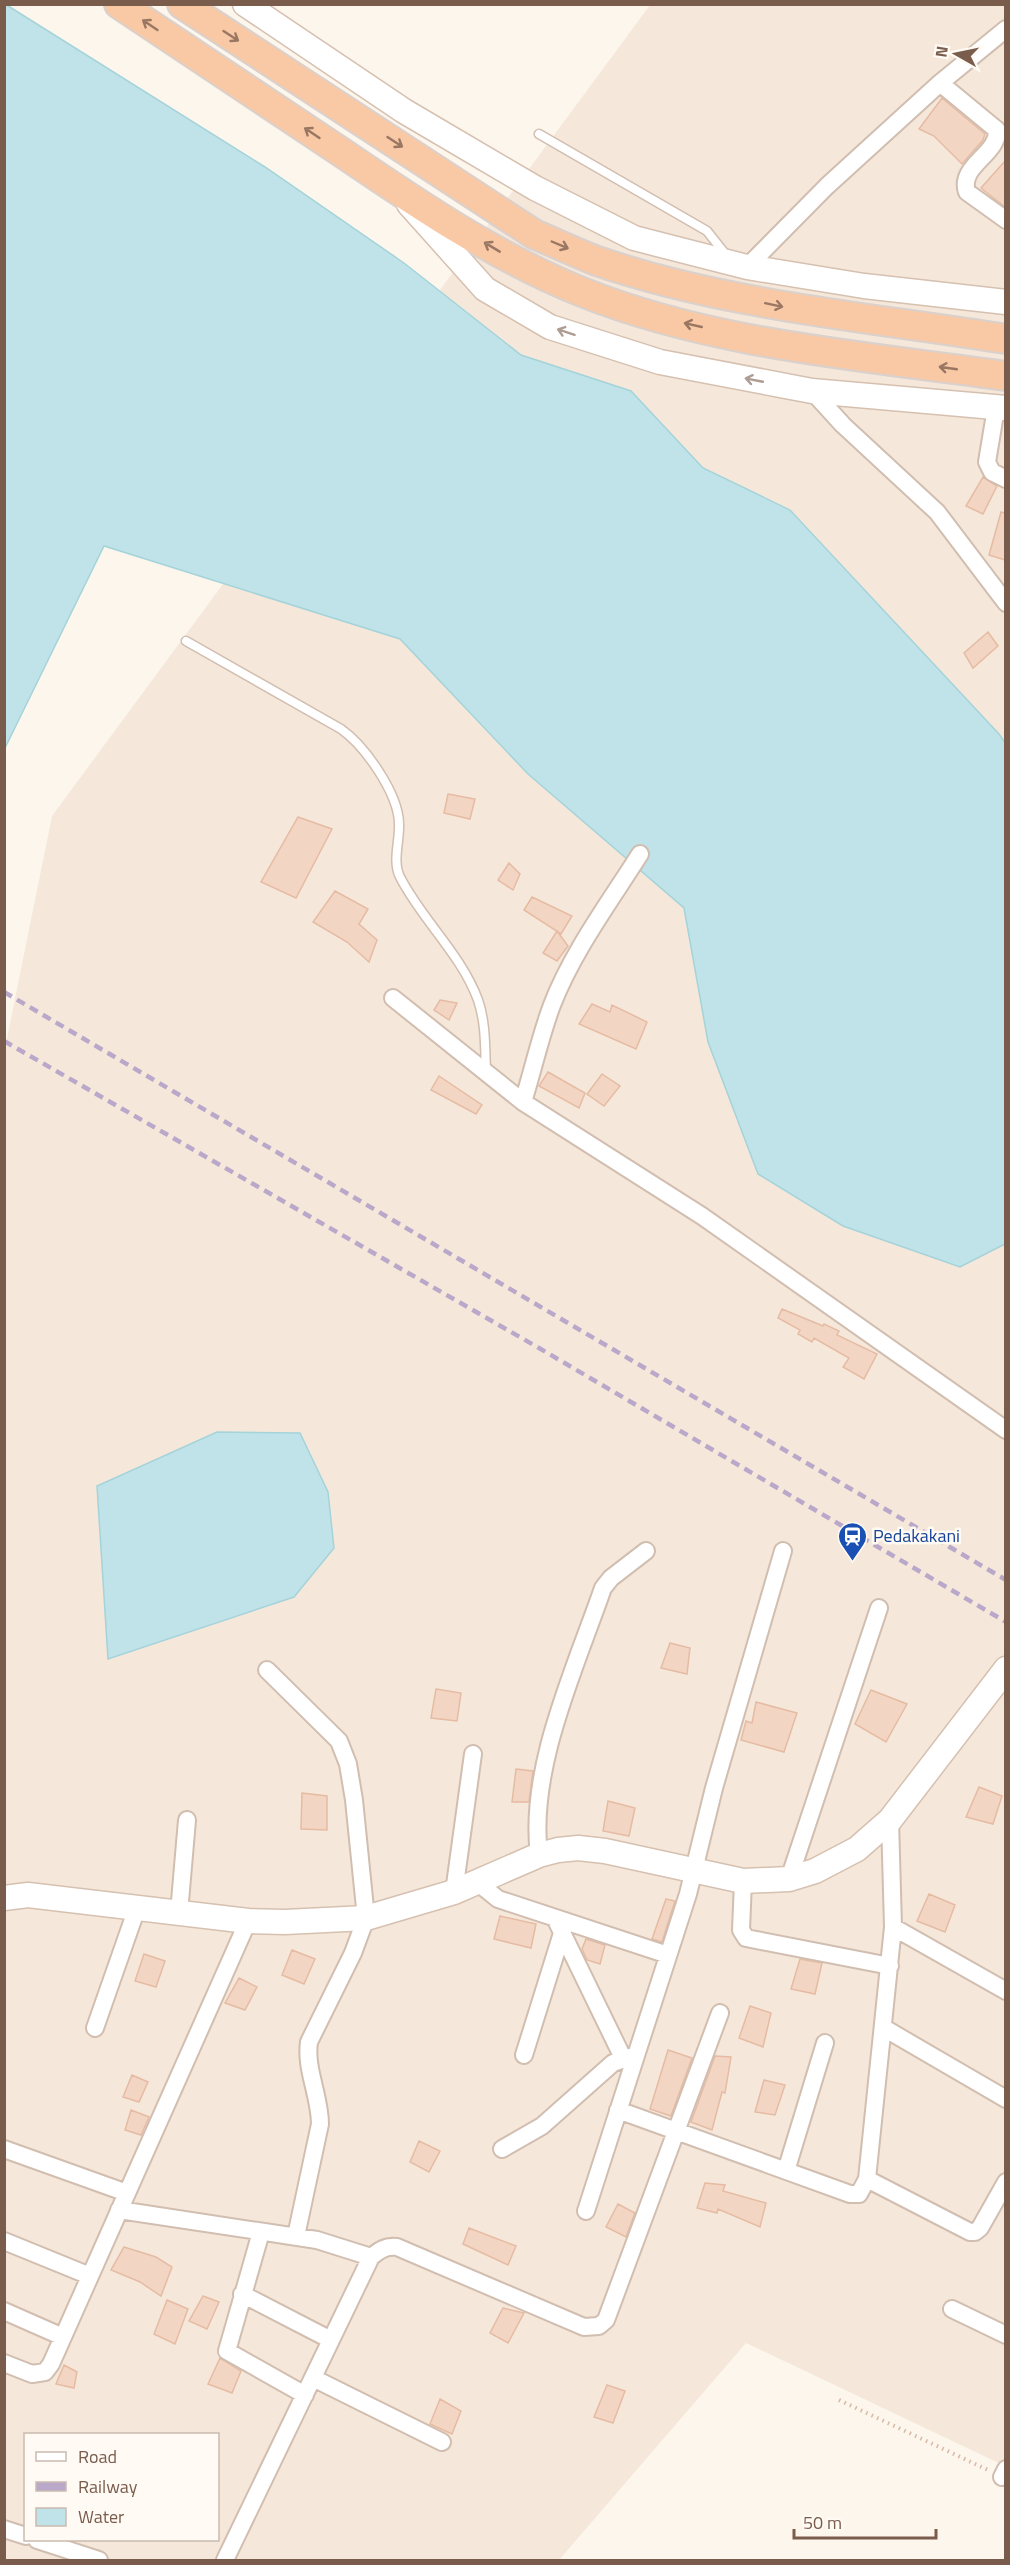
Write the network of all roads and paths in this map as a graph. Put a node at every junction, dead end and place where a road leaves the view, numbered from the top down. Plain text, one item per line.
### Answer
1 (118, 4) edge
2 (182, 4) edge
3 (245, 4) edge
4 (1005, 29) edge
5 (940, 83) junction
6 (539, 134) dead end
7 (396, 189) junction
8 (1005, 220) edge
9 (739, 265) junction
10 (1005, 302) edge
11 (1005, 339) edge
12 (1005, 376) edge
13 (812, 392) junction
14 (1001, 408) edge
15 (1005, 479) edge
16 (1005, 603) edge
17 (186, 641) dead end
18 (640, 854) dead end
19 (393, 998) dead end
20 (486, 1073) junction
21 (523, 1102) junction
22 (1005, 1430) edge
23 (646, 1551) dead end
24 (783, 1551) dead end
25 (879, 1608) dead end
26 (1005, 1669) edge
27 (267, 1670) dead end
28 (473, 1754) dead end
29 (187, 1820) dead end
30 (890, 1820) junction
31 (539, 1855) junction
32 (695, 1871) junction
33 (789, 1879) junction
34 (743, 1881) junction
35 (477, 1882) junction
36 (454, 1892) junction
37 (4, 1898) edge
38 (136, 1908) junction
39 (179, 1913) junction
40 (366, 1918) junction
41 (248, 1921) junction
42 (559, 1924) junction
43 (893, 1927) junction
44 (668, 1955) junction
45 (890, 1966) junction
46 (1005, 1991) edge
47 (720, 2013) dead end
48 (95, 2028) dead end
49 (884, 2028) junction
50 (825, 2043) dead end
51 (525, 2055) dead end
52 (629, 2056) junction
53 (1005, 2099) edge
54 (618, 2110) junction
55 (677, 2133) junction
56 (4, 2149) edge
57 (502, 2149) dead end
58 (786, 2171) junction
59 (867, 2180) junction
60 (1005, 2182) edge
61 (127, 2193) junction
62 (119, 2210) junction
63 (586, 2211) dead end
64 (261, 2232) junction
65 (296, 2236) junction
66 (4, 2241) edge
67 (371, 2257) junction
68 (90, 2276) junction
69 (243, 2294) junction
70 (952, 2309) dead end
71 (4, 2311) edge
72 (1005, 2335) edge
73 (63, 2337) junction
74 (331, 2340) junction
75 (4, 2363) edge
76 (313, 2378) junction
77 (304, 2395) junction
78 (839, 2400) dead end
79 (442, 2442) dead end
80 (1004, 2473) edge
81 (4, 2529) edge
82 (24, 2535) edge
83 (38, 2541) edge
84 (56, 2553) edge
85 (99, 2560) edge
86 (225, 2560) edge

7 -> 1 highway
2 -> 11 highway
3 - 9 main road
4 - 5 street
5 - 8 street
5 - 9 street
6 - 9 lane
12 -> 7 highway
13 -> 7 main road
9 - 10 main road
13 - 14 main road
13 - 16 street
14 - 15 street
17 - 20 lane
18 - 21 street
19 - 20 street
20 - 21 street
21 - 22 street
23 - 31 street
24 - 32 street
25 - 33 street
26 - 30 main road
27 - 40 street
28 - 36 street
29 - 39 street
30 - 33 main road
30 - 43 street
31 - 32 main road
31 - 35 main road
32 - 34 main road
32 - 44 street
33 - 34 main road
34 - 45 street
35 - 36 main road
35 - 42 street
36 - 40 main road
37 - 38 main road
38 - 39 main road
38 - 48 street
39 - 41 main road
40 - 41 main road
40 - 65 street
41 - 61 street
42 - 44 street
42 - 51 street
42 - 52 street
43 - 45 street
43 - 46 street
44 - 52 street
45 - 49 street
47 - 55 street
49 - 53 street
49 - 59 street
50 - 58 street
52 - 54 street
52 - 57 street
54 - 55 street
54 - 63 street
55 - 58 street
55 - 67 street
56 - 61 street
58 - 59 street
59 - 60 street
61 - 62 street
62 - 64 street
62 - 68 street
64 - 65 street
64 - 69 street
65 - 67 street
66 - 68 street
67 - 74 street
68 - 73 street
69 - 74 street
69 - 77 street
70 - 72 street
71 - 73 street
73 - 75 street
74 - 76 street
76 - 77 street
76 - 79 street
77 - 86 street
78 - 80 path
81 - 82 street
83 - 84 street
84 - 85 street

